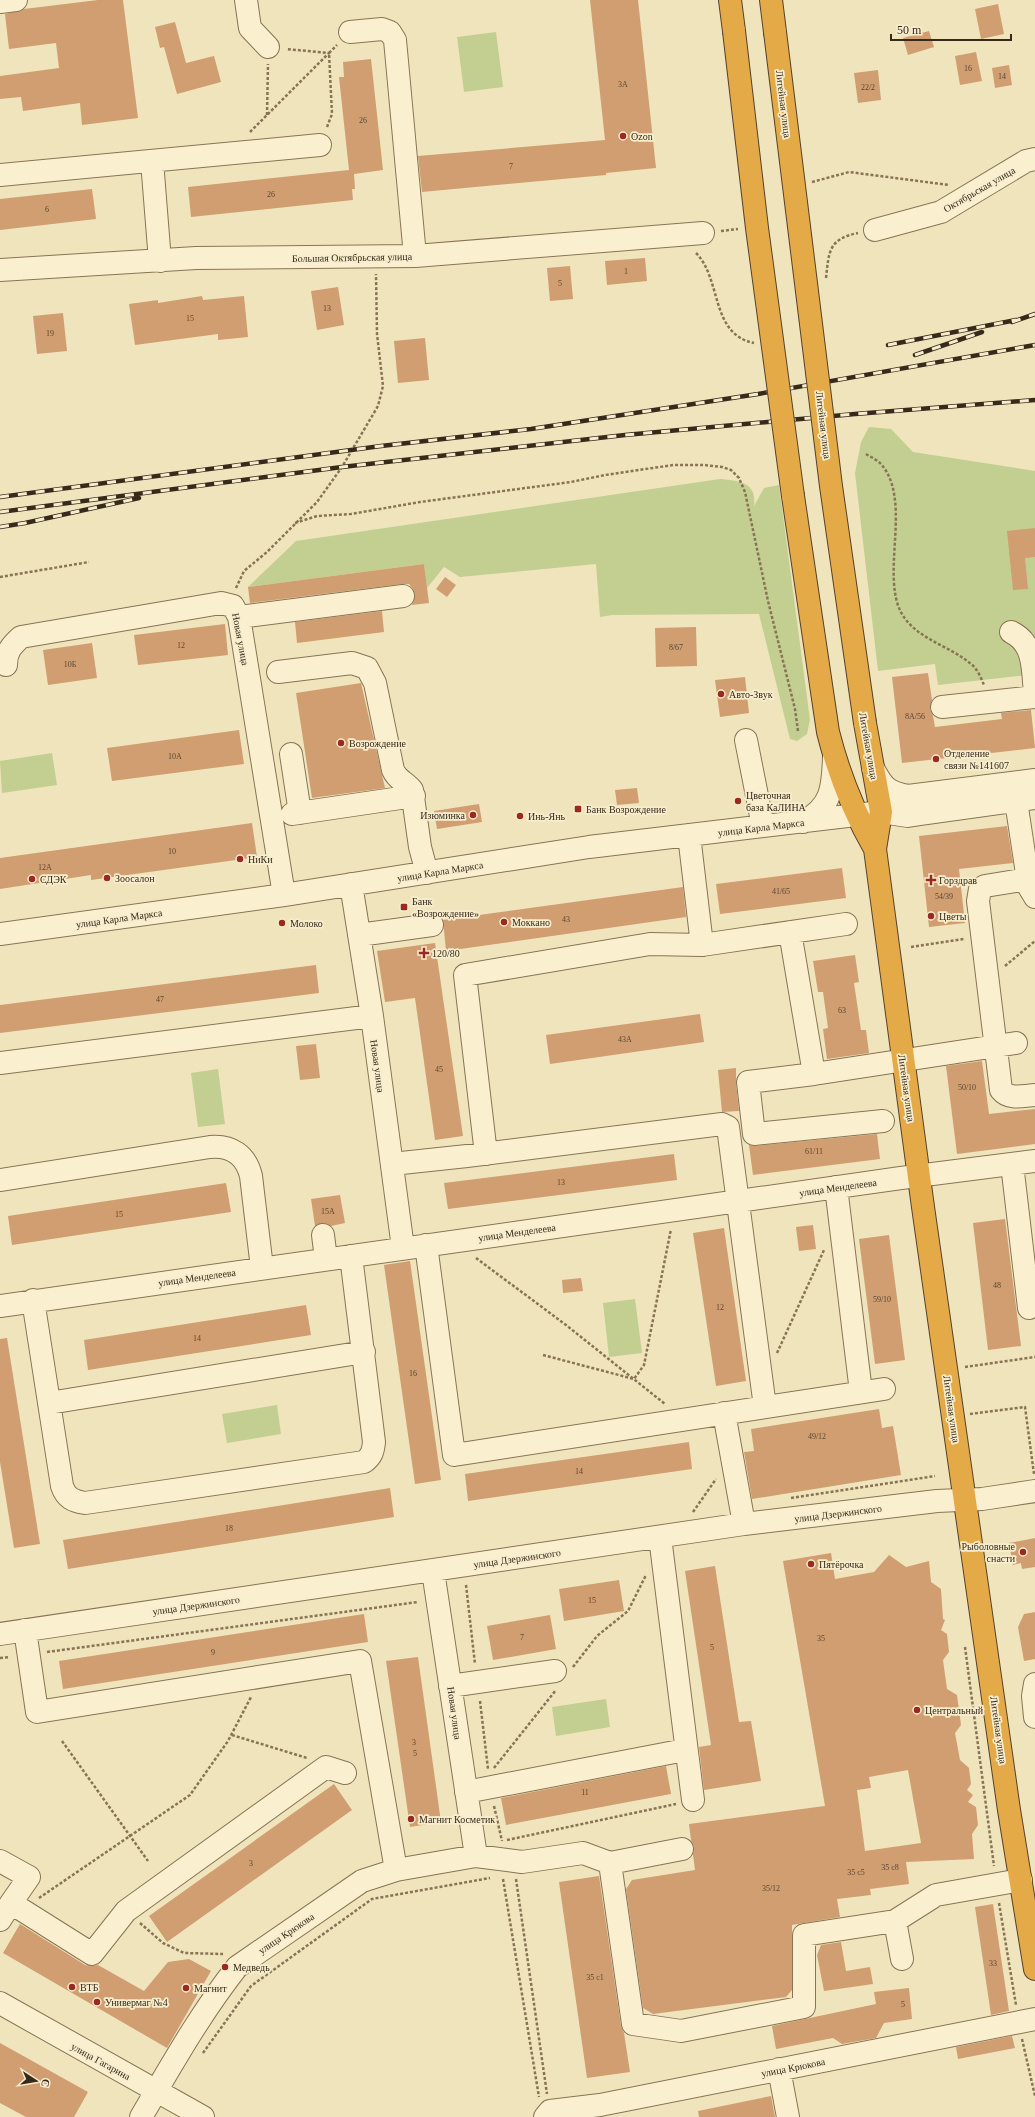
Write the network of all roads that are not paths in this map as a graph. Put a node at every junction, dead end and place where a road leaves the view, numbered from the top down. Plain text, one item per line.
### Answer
1 (16, 0) edge
2 (246, 0) edge
3 (730, 0) edge
4 (771, 0) edge
5 (0, 2) edge
6 (350, 32) road end
7 (268, 47) road end
8 (320, 145) road end
9 (1035, 159) edge
10 (152, 161) junction
11 (0, 175) edge
12 (875, 230) dead end
13 (703, 233) road end
14 (414, 256) junction
15 (160, 261) junction
16 (0, 270) edge
17 (403, 596) dead end
18 (236, 611) junction
19 (1012, 632) dead end
20 (6, 665) dead end
21 (278, 672) dead end
22 (1035, 697) edge
23 (942, 707) dead end
24 (746, 740) dead end
25 (291, 754) dead end
26 (834, 757) junction
27 (873, 768) junction
28 (1035, 780) edge
29 (414, 796) junction
30 (908, 796) junction
31 (1026, 799) edge
32 (880, 812) junction
33 (856, 816) junction
34 (803, 822) junction
35 (763, 826) junction
36 (689, 835) junction
37 (875, 849) junction
38 (427, 873) junction
39 (352, 884) junction
40 (1031, 888) edge
41 (284, 895) junction
42 (846, 924) dead end
43 (432, 925) dead end
44 (790, 932) junction
45 (0, 934) edge
46 (359, 935) junction
47 (702, 944) junction
48 (372, 1016) junction
49 (1006, 1045) junction
50 (903, 1060) junction
51 (0, 1064) edge
52 (814, 1074) junction
53 (1035, 1095) edge
54 (883, 1120) dead end
55 (753, 1127) junction
56 (730, 1133) junction
57 (486, 1154) junction
58 (1035, 1161) edge
59 (392, 1164) junction
60 (1012, 1164) junction
61 (919, 1176) junction
62 (1, 1180) edge
63 (836, 1187) junction
64 (738, 1201) junction
65 (323, 1234) dead end
66 (426, 1245) junction
67 (403, 1248) junction
68 (351, 1256) junction
69 (326, 1259) junction
70 (262, 1268) junction
71 (1030, 1295) edge
72 (33, 1300) junction
73 (0, 1306) edge
74 (364, 1352) junction
75 (884, 1389) dead end
76 (861, 1392) junction
77 (49, 1403) junction
78 (765, 1407) junction
79 (724, 1413) junction
80 (1035, 1483) edge
81 (966, 1500) junction
82 (744, 1524) junction
83 (660, 1537) junction
84 (433, 1571) junction
85 (25, 1630) junction
86 (0, 1634) edge
87 (555, 1671) dead end
88 (1035, 1684) edge
89 (450, 1686) junction
90 (1035, 1717) edge
91 (685, 1750) junction
92 (345, 1772) dead end
93 (466, 1792) junction
94 (693, 1800) dead end
95 (682, 1849) dead end
96 (476, 1856) junction
97 (0, 1861) edge
98 (610, 1863) junction
99 (396, 1870) junction
100 (1021, 1880) junction
101 (11, 1911) edge
102 (895, 1921) junction
103 (902, 1959) dead end
104 (1035, 1969) edge
105 (0, 2003) edge
106 (1027, 2020) edge
107 (779, 2069) junction
108 (156, 2091) junction
109 (601, 2111) edge
110 (548, 2114) edge
111 (141, 2117) edge
112 (203, 2117) edge
113 (788, 2117) edge

1 - 5 street
2 - 7 street
3 - 26 highway, Литейная улица, bridge
4 - 27 highway, Литейная улица, bridge
6 - 14 street
8 - 10 street
9 - 12 street, Октябрьская улица
10 - 11 street
10 - 15 street
13 - 14 street, Большая Октябрьская улица
14 - 15 street, Большая Октябрьская улица
15 - 16 street, Большая Октябрьская улица
17 - 18 street
18 - 20 street, Новая улица
18 - 41 street, Новая улица
19 - 22 street
21 - 29 street
22 - 23 street
24 - 35 street
25 - 29 street
26 - 33 highway, Литейная улица
26 - 34 street
27 - 30 street, улица Карла Маркса
27 - 32 highway, Литейная улица
28 - 30 street, улица Карла Маркса
29 - 38 street
30 - 32 street, улица Карла Маркса
31 - 32 street, улица Карла Маркса
31 - 40 street
32 - 33 street, улица Карла Маркса
32 - 37 highway, Литейная улица
33 - 34 street, улица Карла Маркса
33 - 37 highway, Литейная улица
34 - 35 street, улица Карла Маркса
35 - 36 street, улица Карла Маркса
36 - 38 street, улица Карла Маркса
36 - 47 street
37 - 50 highway, Литейная улица
38 - 39 street, улица Карла Маркса
39 - 41 street, улица Карла Маркса
39 - 46 street, Новая улица
40 - 49 street
41 - 45 street, улица Карла Маркса
42 - 44 street
43 - 46 street
44 - 47 street
44 - 52 street
46 - 48 street, Новая улица
47 - 57 street
48 - 51 street
48 - 59 street, Новая улица
49 - 50 street
49 - 53 street
50 - 52 street
50 - 61 highway, Литейная улица
52 - 55 street
54 - 55 street
55 - 56 street
56 - 57 street
56 - 64 street
57 - 59 street
58 - 60 street, улица Менделеева
59 - 67 street, Новая улица
60 - 61 street, улица Менделеева
60 - 71 street
61 - 63 street, улица Менделеева
61 - 81 highway, Литейная улица
62 - 70 street
63 - 64 street, улица Менделеева
63 - 76 street
64 - 66 street, улица Менделеева
64 - 78 street
65 - 69 street
66 - 67 street, улица Менделеева
66 - 79 street
67 - 68 street, улица Менделеева
68 - 69 street, улица Менделеева
68 - 74 street
69 - 70 street, улица Менделеева
70 - 72 street, улица Менделеева
72 - 73 street, улица Менделеева
72 - 77 street
74 - 77 street
74 - 77 street
75 - 76 street
76 - 78 street
78 - 79 street
79 - 82 street
80 - 81 street, улица Дзержинского
81 - 82 street, улица Дзержинского
81 - 100 highway, Литейная улица
82 - 83 street, улица Дзержинского
83 - 84 street, улица Дзержинского
83 - 91 street
84 - 85 street, улица Дзержинского
84 - 89 street, Новая улица
85 - 86 street, улица Дзержинского
85 - 99 street
87 - 89 street
88 - 90 street
89 - 93 street, Новая улица
91 - 93 street
91 - 94 street
92 - 101 street
93 - 96 street, Новая улица
95 - 98 street
96 - 98 street, улица Крюкова
96 - 99 street, улица Крюкова
97 - 101 street
98 - 102 street
99 - 108 street, улица Крюкова
100 - 102 street
100 - 104 highway, Литейная улица
102 - 103 street
105 - 108 street, улица Гагарина
106 - 107 street, улица Крюкова
107 - 109 street, улица Крюкова
107 - 113 street
108 - 111 street, улица Крюкова
108 - 112 street, улица Гагарина
109 - 110 street, улица Крюкова

